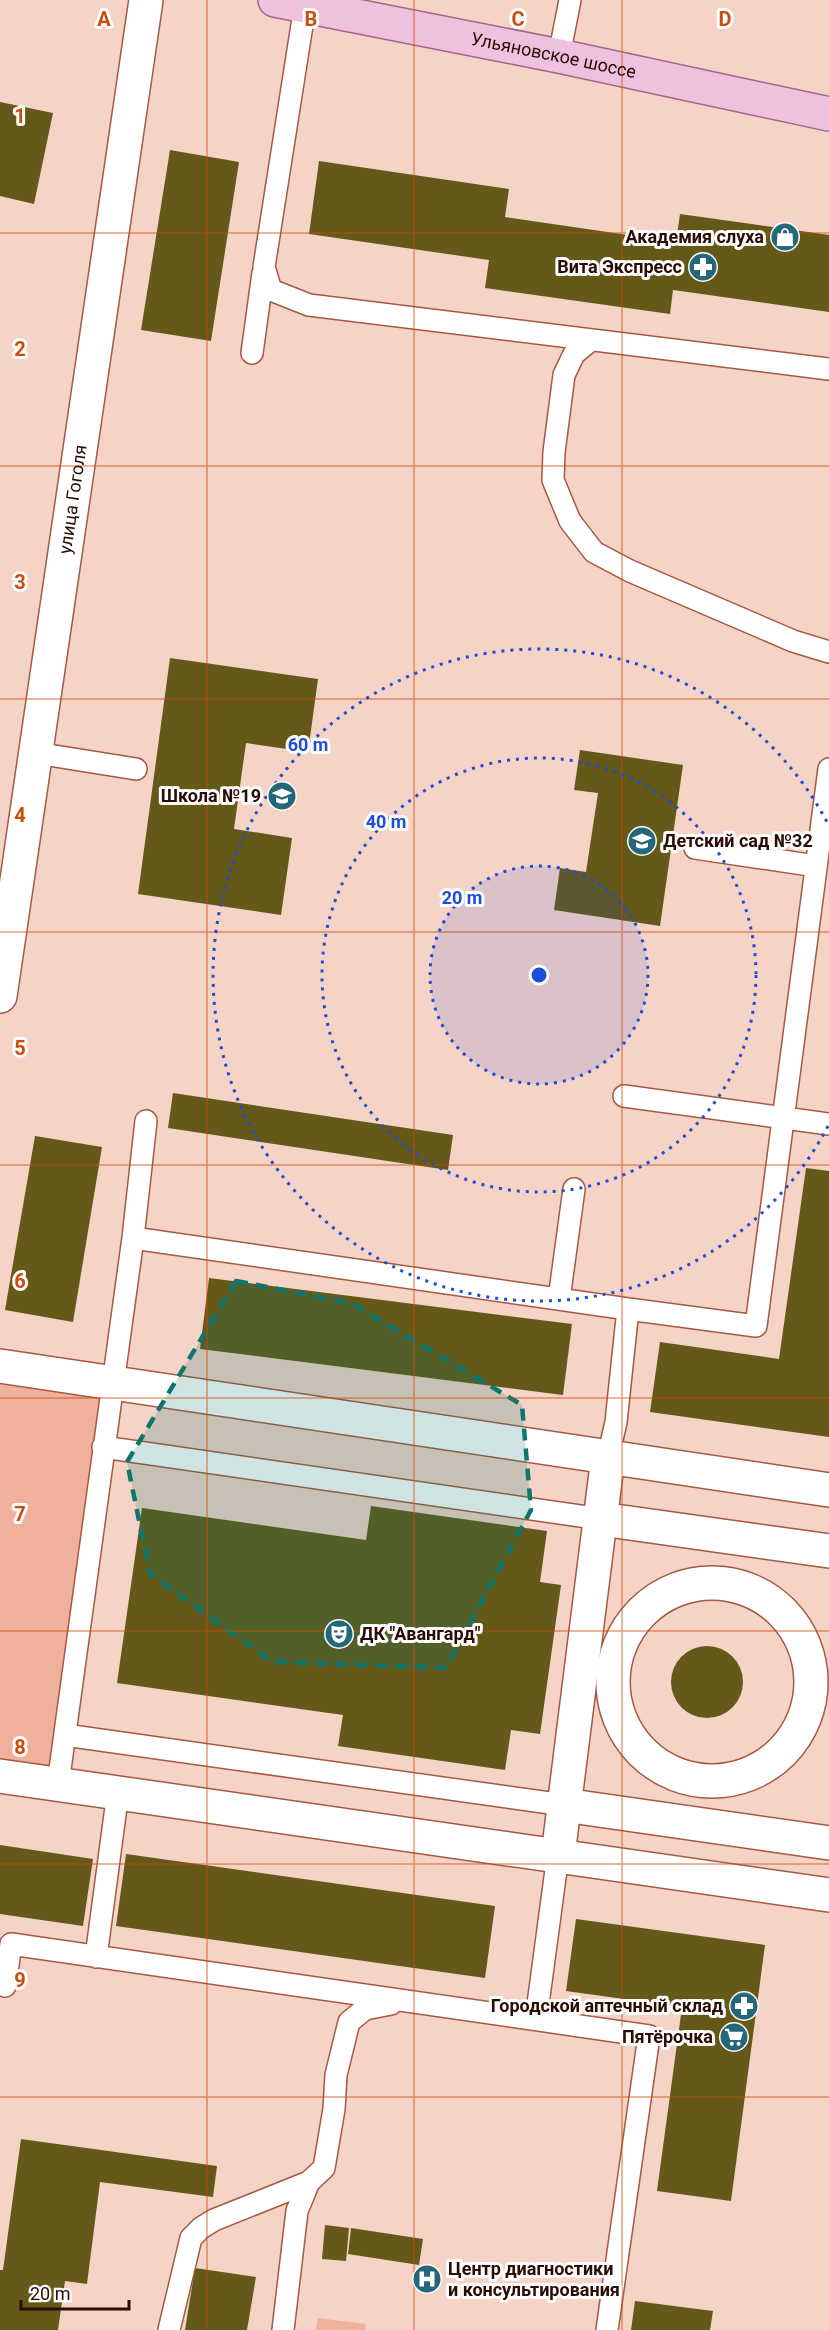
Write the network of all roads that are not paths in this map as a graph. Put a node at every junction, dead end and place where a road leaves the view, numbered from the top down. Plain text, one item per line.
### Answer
1 (146, 0) edge
2 (570, 0) edge
3 (290, 3) edge
4 (559, 56) junction
5 (829, 114) edge
6 (264, 267) junction
7 (591, 340) junction
8 (252, 353) dead end
9 (829, 369) edge
10 (829, 652) edge
11 (36, 753) junction
12 (136, 769) dead end
13 (829, 769) edge
14 (695, 848) dead end
15 (816, 866) junction
16 (0, 996) edge
17 (624, 1096) dead end
18 (784, 1117) junction
19 (147, 1121) dead end
20 (829, 1124) edge
21 (574, 1189) dead end
22 (133, 1238) junction
23 (559, 1299) junction
24 (628, 1309) junction
25 (0, 1366) edge
26 (112, 1383) junction
27 (104, 1448) junction
28 (608, 1457) junction
29 (829, 1490) edge
30 (601, 1519) junction
31 (829, 1551) edge
32 (582, 1666) junction
33 (614, 1670) junction
34 (820, 1694) edge
35 (65, 1735) junction
36 (0, 1776) edge
37 (58, 1784) junction
38 (118, 1792) junction
39 (564, 1806) junction
40 (829, 1845) edge
41 (558, 1855) junction
42 (825, 1894) edge
43 (96, 1956) junction
44 (4, 1986) dead end
45 (406, 2001) junction
46 (536, 2019) junction
47 (309, 2182) junction
48 (169, 2330) edge
49 (283, 2330) edge
50 (607, 2330) edge

1 - 11 street, улица Гоголя
2 - 4 lane
3 - 4 main road, Ульяновское шоссе
3 - 6 lane
4 - 5 main road, Ульяновское шоссе
6 - 7 lane
6 - 8 lane
7 - 9 lane
7 - 10 lane
11 - 12 lane
11 - 16 street, улица Гоголя
13 - 15 lane
14 - 15 lane
15 - 18 lane
17 - 18 lane
18 - 20 lane
18 - 24 lane
19 - 22 lane
21 - 23 lane
22 - 23 lane
22 - 26 lane
23 - 24 lane
24 - 28 lane
25 - 26 street
26 - 27 lane
26 - 28 street
27 - 30 lane
27 - 35 lane
28 - 29 street
28 - 30 street
30 - 31 street
30 - 32 street
32 - 33 street
32 - 39 street
33 - 34 street
33 - 34 street
35 - 37 lane
35 - 39 lane
36 - 37 street
37 - 38 street
38 - 41 street
38 - 43 lane
39 - 40 street
39 - 41 street
40 - 42 street
41 - 42 street
41 - 46 lane
43 - 44 lane
43 - 45 lane
45 - 46 lane
45 - 47 lane
46 - 50 lane
47 - 48 lane
47 - 49 lane

